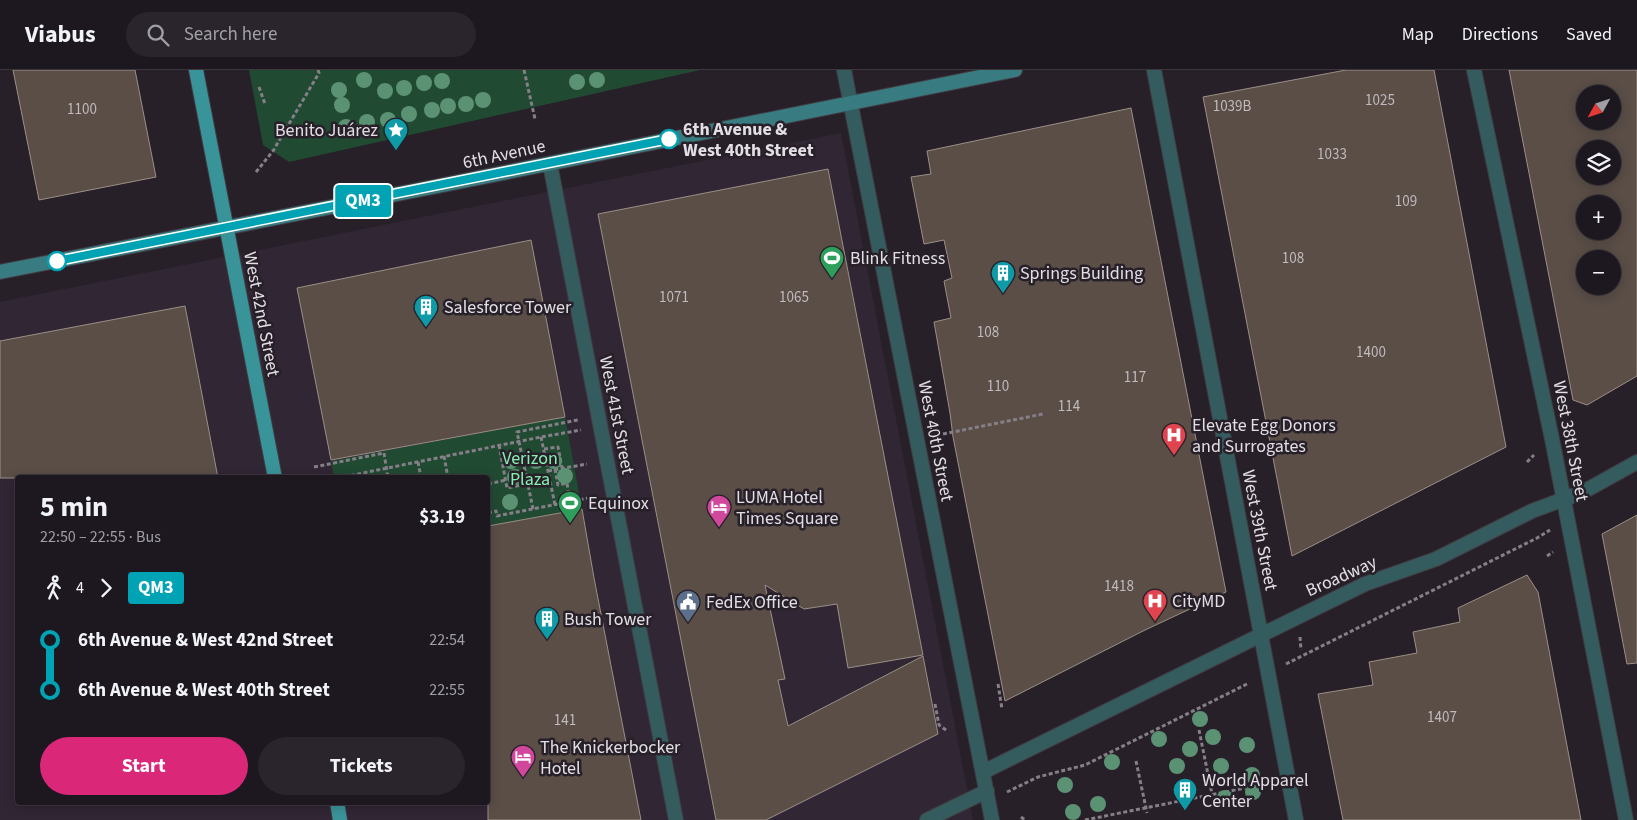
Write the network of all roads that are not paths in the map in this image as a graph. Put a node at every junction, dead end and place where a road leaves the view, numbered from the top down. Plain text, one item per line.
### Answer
1 (196, 70) edge
2 (844, 70) edge
3 (1015, 70) edge
4 (1154, 70) edge
5 (1474, 70) edge
6 (850, 103) junction
7 (550, 164) junction
8 (227, 228) junction
9 (0, 272) edge
10 (1637, 462) edge
11 (273, 475) edge
12 (1564, 499) junction
13 (1261, 635) junction
14 (983, 772) junction
15 (987, 791) junction
16 (338, 805) edge
17 (340, 820) edge
18 (676, 820) edge
19 (927, 820) edge
20 (992, 820) edge
21 (1296, 820) edge
22 (1626, 820) edge

1 - 8 main road, West 42nd Street
2 - 6 street, West 40th Street
3 - 6 main road, 6th Avenue
4 - 13 street, West 39th Street
5 - 12 street, West 38th Street
6 - 7 main road, 6th Avenue
6 - 14 street, West 40th Street
7 - 8 main road, 6th Avenue
7 - 18 street, West 41st Street
8 - 9 main road, 6th Avenue
8 - 11 main road, West 42nd Street
10 - 12 street, Broadway
12 - 13 street, Broadway
12 - 22 street, West 38th Street
13 - 14 street, Broadway
13 - 21 street, West 39th Street
14 - 15 street, West 40th Street
15 - 19 street
15 - 20 street, West 40th Street
16 - 17 main road

